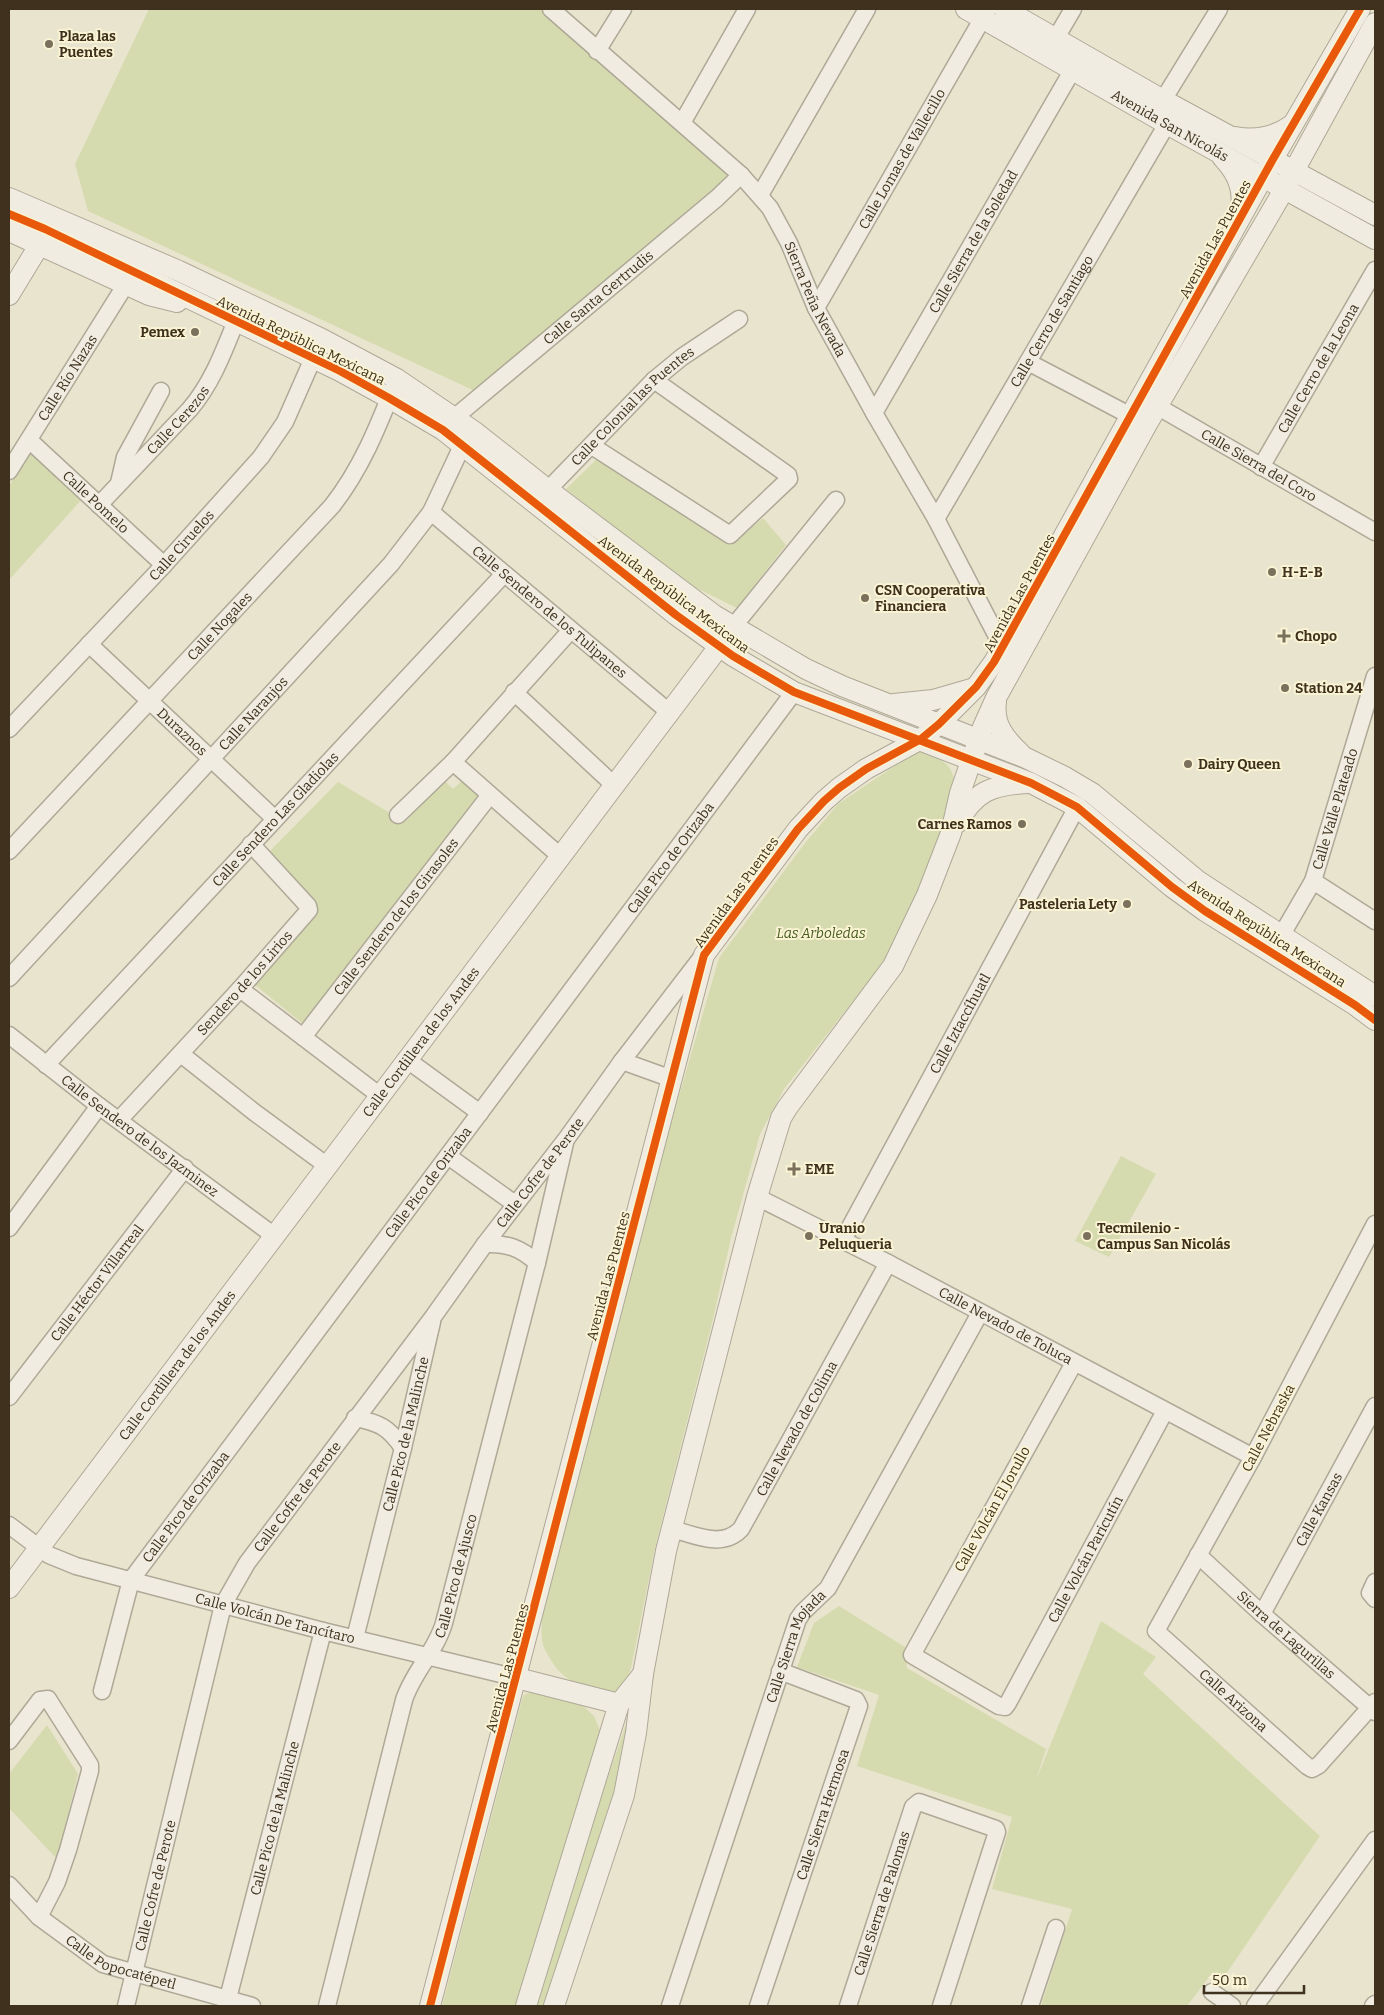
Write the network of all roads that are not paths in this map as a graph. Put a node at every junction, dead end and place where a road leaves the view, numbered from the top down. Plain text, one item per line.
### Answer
1 (551, 9) edge
2 (623, 9) edge
3 (747, 9) edge
4 (867, 9) edge
5 (1004, 9) edge
6 (1073, 9) edge
7 (1218, 9) edge
8 (1360, 9) edge
9 (979, 12) edge
10 (1375, 23) edge
11 (1056, 38) junction
12 (598, 51) junction
13 (1072, 71) junction
14 (1164, 100) junction
15 (682, 123) junction
16 (1167, 124) junction
17 (1292, 125) junction
18 (1229, 135) junction
19 (1310, 141) junction
20 (1219, 153) junction
21 (1273, 159) junction
22 (1294, 170) junction
23 (741, 176) junction
24 (1264, 178) junction
25 (9, 186) edge
26 (1326, 188) junction
27 (1284, 189) junction
28 (760, 195) junction
29 (14, 205) edge
30 (1315, 206) junction
31 (1375, 215) edge
32 (1238, 224) junction
33 (1264, 225) junction
34 (9, 231) edge
35 (1375, 239) edge
36 (40, 244) junction
37 (1375, 270) edge
38 (126, 284) junction
39 (9, 296) edge
40 (194, 301) junction
41 (816, 308) junction
42 (739, 319) dead end
43 (236, 321) junction
44 (322, 339) junction
45 (313, 359) junction
46 (1028, 362) junction
47 (397, 380) junction
48 (654, 380) junction
49 (161, 391) dead end
50 (390, 398) junction
51 (1149, 402) junction
52 (874, 413) junction
53 (1131, 416) junction
54 (454, 418) junction
55 (468, 438) junction
56 (29, 440) junction
57 (1116, 443) junction
58 (592, 446) junction
59 (1261, 467) junction
60 (9, 471) edge
61 (119, 483) junction
62 (542, 496) junction
63 (836, 500) dead end
64 (100, 505) junction
65 (431, 512) junction
66 (936, 518) junction
67 (1373, 526) edge
68 (1081, 544) junction
69 (164, 565) junction
70 (504, 574) junction
71 (734, 627) junction
72 (571, 630) junction
73 (89, 644) junction
74 (719, 646) junction
75 (1003, 648) junction
76 (1375, 676) edge
77 (976, 687) junction
78 (514, 692) junction
79 (794, 692) junction
80 (996, 698) junction
81 (149, 701) junction
82 (885, 704) junction
83 (668, 712) junction
84 (939, 724) junction
85 (9, 729) edge
86 (921, 739) junction
87 (979, 739) junction
88 (1026, 758) junction
89 (211, 760) junction
90 (971, 760) junction
91 (453, 762) junction
92 (1031, 783) junction
93 (614, 785) junction
94 (490, 795) junction
95 (1077, 807) junction
96 (398, 815) dead end
97 (275, 819) junction
98 (951, 833) junction
99 (252, 844) junction
100 (9, 851) edge
101 (560, 856) junction
102 (1313, 882) junction
103 (1375, 921) edge
104 (1281, 936) junction
105 (704, 956) junction
106 (9, 978) edge
107 (240, 989) junction
108 (1375, 996) edge
109 (1375, 1020) edge
110 (303, 1038) junction
111 (12, 1044) edge
112 (181, 1054) junction
113 (406, 1060) junction
114 (622, 1061) junction
115 (46, 1065) junction
116 (672, 1079) junction
117 (380, 1095) junction
118 (99, 1106) junction
119 (480, 1113) junction
120 (119, 1120) junction
121 (567, 1138) junction
122 (448, 1156) junction
123 (326, 1165) junction
124 (184, 1168) junction
125 (757, 1197) junction
126 (515, 1204) junction
127 (1375, 1224) edge
128 (9, 1228) edge
129 (273, 1235) junction
130 (843, 1240) junction
131 (485, 1244) junction
132 (536, 1263) junction
133 (888, 1263) junction
134 (980, 1313) junction
135 (433, 1317) junction
136 (1074, 1363) junction
137 (14, 1380) edge
138 (9, 1397) edge
139 (1375, 1406) edge
140 (1164, 1411) junction
141 (355, 1418) junction
142 (403, 1448) junction
143 (1253, 1457) junction
144 (9, 1525) edge
145 (672, 1528) junction
146 (39, 1547) junction
147 (1198, 1555) junction
148 (131, 1580) junction
149 (9, 1588) edge
150 (223, 1605) junction
151 (1262, 1614) junction
152 (323, 1631) junction
153 (1156, 1631) joint
154 (355, 1638) junction
155 (426, 1657) junction
156 (780, 1670) junction
157 (643, 1674) junction
158 (517, 1678) junction
159 (102, 1692) dead end
160 (619, 1704) junction
161 (1005, 1706) joint
162 (1374, 1708) edge
163 (9, 1741) edge
164 (1375, 1840) edge
165 (9, 1885) edge
166 (39, 1917) junction
167 (1056, 1928) dead end
168 (135, 1973) junction
169 (1212, 1992) dead end
170 (227, 2003) edge
171 (126, 2006) edge
172 (252, 2006) edge
173 (327, 2006) edge
174 (430, 2006) edge
175 (526, 2006) edge
176 (554, 2006) edge
177 (670, 2006) edge
178 (758, 2006) edge
179 (848, 2006) edge
180 (941, 2006) edge
181 (1030, 2006) edge
182 (1232, 2006) edge
183 (1255, 2006) edge

1 - 12 street, Sierra Peña Nevada
2 - 12 street
3 - 15 street
4 - 28 street
5 - 11 street, Avenida San Nicolás
6 - 11 street
7 - 14 street
8 - 17 street, Avenida Las Puentes
9 - 13 street, Avenida San Nicolás
9 - 41 street, Calle Lomas de Vallecillo
10 - 19 street, Avenida Las Puentes
11 - 14 street, Avenida San Nicolás
12 - 15 street, Sierra Peña Nevada
13 - 16 street, Avenida San Nicolás
13 - 52 street, Calle Sierra de la Soledad
14 - 18 street, Avenida San Nicolás
15 - 23 street, Sierra Peña Nevada
16 - 20 street, Avenida San Nicolás
16 - 46 street, Calle Cerro de Santiago
17 - 18 street
17 - 21 street, Avenida Las Puentes
18 - 21 street, Avenida San Nicolás
19 - 22 street, Avenida Las Puentes
19 - 26 street
20 - 24 street, Avenida San Nicolás
20 - 32 street
21 - 22 street, Avenida San Nicolás
21 - 24 street, Avenida Las Puentes
22 - 26 street, Avenida San Nicolás
22 - 27 street, Avenida Las Puentes
23 - 28 street, Sierra Peña Nevada
23 - 54 street, Calle Santa Gertrudis
24 - 27 street, Avenida San Nicolás
24 - 32 street, Avenida Las Puentes
25 - 29 street, Avenida República Mexicana
26 - 31 street, Avenida San Nicolás
27 - 30 street, Avenida San Nicolás
27 - 33 street, Avenida Las Puentes
28 - 41 street, Sierra Peña Nevada
29 - 40 street, Avenida República Mexicana
29 - 44 street, Avenida República Mexicana
30 - 33 street
30 - 35 street, Avenida San Nicolás
32 - 51 street, Avenida Las Puentes
33 - 51 street, Avenida Las Puentes
34 - 36 street, Avenida República Mexicana
36 - 38 street, Avenida República Mexicana
36 - 39 street
37 - 59 street, Calle Cerro de la Leona
38 - 40 street, Avenida República Mexicana
38 - 56 street, Calle Río Nazas
40 - 43 street, Avenida República Mexicana
41 - 52 street, Sierra Peña Nevada
42 - 48 street, Calle Colonial las Puentes
43 - 45 street, Avenida República Mexicana
43 - 61 street, Calle Cerezos
44 - 45 street, Calle Ciruelos
44 - 47 street, Avenida República Mexicana
45 - 50 street, Avenida República Mexicana
45 - 69 street, Calle Ciruelos
46 - 53 street
46 - 66 street, Calle Cerro de Santiago
47 - 50 street, Calle Nogales
47 - 54 street, Avenida República Mexicana
48 - 58 street, Calle Colonial las Puentes
48 - 58 street
49 - 61 street
50 - 55 street, Avenida República Mexicana
50 - 81 street, Calle Nogales
51 - 53 street, Avenida Las Puentes
51 - 59 street, Calle Sierra del Coro
51 - 68 street, Avenida Las Puentes
52 - 66 street, Sierra Peña Nevada
53 - 57 street, Avenida Las Puentes
54 - 55 street, Avenida República Mexicana
55 - 62 street, Avenida República Mexicana
55 - 65 street, Calle Naranjos
56 - 60 street, Calle Río Nazas
56 - 64 street, Calle Pomelo
57 - 68 street
57 - 75 street, Avenida Las Puentes
58 - 62 street, Calle Colonial las Puentes
59 - 67 street, Calle Sierra del Coro
61 - 64 street, Calle Cerezos
62 - 71 street, Avenida República Mexicana
62 - 74 street, Avenida República Mexicana
63 - 71 street, Calle Cordillera de los Andes
64 - 69 street, Calle Pomelo
65 - 70 street, Calle Sendero de los Tulipanes
65 - 89 street, Calle Naranjos
66 - 75 street, Sierra Peña Nevada
68 - 80 street, Avenida Las Puentes
69 - 73 street, Calle Ciruelos
70 - 72 street, Calle Sendero de los Tulipanes
70 - 97 street, Calle Sendero Las Gladiolas
71 - 74 street, Calle Cordillera de los Andes
71 - 82 street, Avenida República Mexicana
72 - 78 street
72 - 83 street, Calle Sendero de los Tulipanes
73 - 81 street, Duraznos
73 - 85 street, Calle Ciruelos
74 - 79 street, Avenida República Mexicana
74 - 83 street, Calle Cordillera de los Andes
75 - 77 street, Avenida Las Puentes
76 - 102 street, Calle Valle Plateado
77 - 82 street
77 - 84 street, Avenida Las Puentes
78 - 91 street
78 - 93 street
79 - 86 street, Avenida República Mexicana
79 - 119 street, Calle Pico de Orizaba
80 - 87 street, Avenida Las Puentes
80 - 88 street
81 - 89 street, Duraznos
81 - 100 street, Calle Nogales
82 - 84 street, Avenida República Mexicana
83 - 93 street, Calle Cordillera de los Andes
84 - 86 street, Avenida Las Puentes
84 - 87 street, Avenida República Mexicana
86 - 90 street, Avenida República Mexicana
86 - 105 street, Avenida Las Puentes
87 - 88 street, Avenida República Mexicana
87 - 90 street, Avenida Las Puentes
88 - 104 street, Avenida República Mexicana
89 - 97 street, Duraznos
89 - 106 street, Calle Naranjos
90 - 92 street, Avenida República Mexicana
90 - 98 street, Avenida Las Puentes
91 - 94 street
91 - 96 street
92 - 95 street, Avenida República Mexicana
92 - 98 street
93 - 101 street, Calle Cordillera de los Andes
94 - 101 street
94 - 110 street, Calle Sendero de los Girasoles
95 - 109 street, Avenida República Mexicana
95 - 130 street, Calle Iztaccíhuatl
97 - 99 street, Calle Sendero Las Gladiolas
98 - 125 street, Avenida Las Puentes
99 - 107 street, Sendero de los Lirios
99 - 115 street, Calle Sendero Las Gladiolas
101 - 113 street, Calle Cordillera de los Andes
102 - 103 street
102 - 104 street, Calle Valle Plateado
104 - 108 street, Avenida República Mexicana
105 - 114 street, Calle Cofre de Perote
105 - 116 street, Avenida Las Puentes
107 - 110 street
107 - 112 street, Sendero de los Lirios
110 - 117 street
111 - 115 street, Calle Sendero de los Jazminez
112 - 120 street, Sendero de los Lirios
112 - 123 street
113 - 117 street, Calle Cordillera de los Andes
113 - 119 street
114 - 116 street
114 - 121 street, Calle Cofre de Perote
115 - 118 street, Calle Sendero de los Jazminez
116 - 158 street, Avenida Las Puentes
117 - 123 street, Calle Cordillera de los Andes
118 - 120 street, Calle Sendero de los Jazminez
118 - 128 street
119 - 122 street, Calle Pico de Orizaba
120 - 124 street, Calle Sendero de los Jazminez
121 - 126 street, Calle Cofre de Perote
121 - 132 street, Calle Pico de Ajusco
122 - 126 street
122 - 148 street, Calle Pico de Orizaba
123 - 129 street, Calle Cordillera de los Andes
124 - 129 street, Calle Sendero de los Jazminez
124 - 137 street, Calle Héctor Villarreal
125 - 130 street, Calle Nevado de Toluca
125 - 145 street, Avenida Las Puentes
126 - 131 street, Calle Cofre de Perote
127 - 143 street, Calle Nebraska
129 - 146 street, Calle Cordillera de los Andes
130 - 133 street, Calle Nevado de Toluca
131 - 132 street
131 - 135 street, Calle Cofre de Perote
132 - 155 street, Calle Pico de Ajusco
133 - 134 street, Calle Nevado de Toluca
133 - 145 street, Calle Nevado de Colima
134 - 136 street, Calle Nevado de Toluca
134 - 156 street, Calle Sierra Mojada
135 - 141 street, Calle Cofre de Perote
135 - 142 street, Calle Pico de la Malinche
136 - 140 street, Calle Nevado de Toluca
136 - 161 street, Calle Volcán El Jorullo
137 - 138 street, Calle Héctor Villarreal
139 - 151 street, Calle Kansas
140 - 143 street, Calle Nevado de Toluca
140 - 161 street, Calle Volcán Paricutín
141 - 142 street
141 - 150 street, Calle Cofre de Perote
142 - 154 street, Calle Pico de la Malinche
143 - 147 street, Calle Nebraska
144 - 146 street, Calle Volcán De Tancítaro
145 - 157 street, Avenida Las Puentes
146 - 148 street, Calle Volcán De Tancítaro
146 - 149 street, Calle Cordillera de los Andes
147 - 151 street, Sierra de Lagurillas
147 - 153 street, Calle Nebraska
148 - 150 street, Calle Volcán De Tancítaro
148 - 159 street, Calle Pico de Orizaba
150 - 152 street, Calle Volcán De Tancítaro
150 - 168 street, Calle Cofre de Perote
151 - 162 street, Sierra de Lagurillas
152 - 154 street, Calle Volcán De Tancítaro
152 - 170 street, Calle Pico de la Malinche
153 - 162 street, Calle Arizona
154 - 155 street, Calle Volcán De Tancítaro
155 - 158 street, Calle Volcán De Tancítaro
155 - 173 street, Calle Pico de Ajusco
156 - 177 street, Calle Sierra Mojada
156 - 178 street, Calle Sierra Hermosa
157 - 160 street, Avenida Las Puentes
157 - 176 street, Avenida Las Puentes
158 - 160 street
158 - 174 street, Avenida Las Puentes
160 - 175 street, Avenida Las Puentes
163 - 166 street
164 - 183 street
165 - 166 street, Calle Popocatépetl
166 - 168 street, Calle Popocatépetl
167 - 181 street
168 - 170 street, Calle Popocatépetl
168 - 171 street, Calle Cofre de Perote
169 - 182 street
170 - 172 street, Calle Popocatépetl
179 - 180 street, Calle Sierra de Palomas

